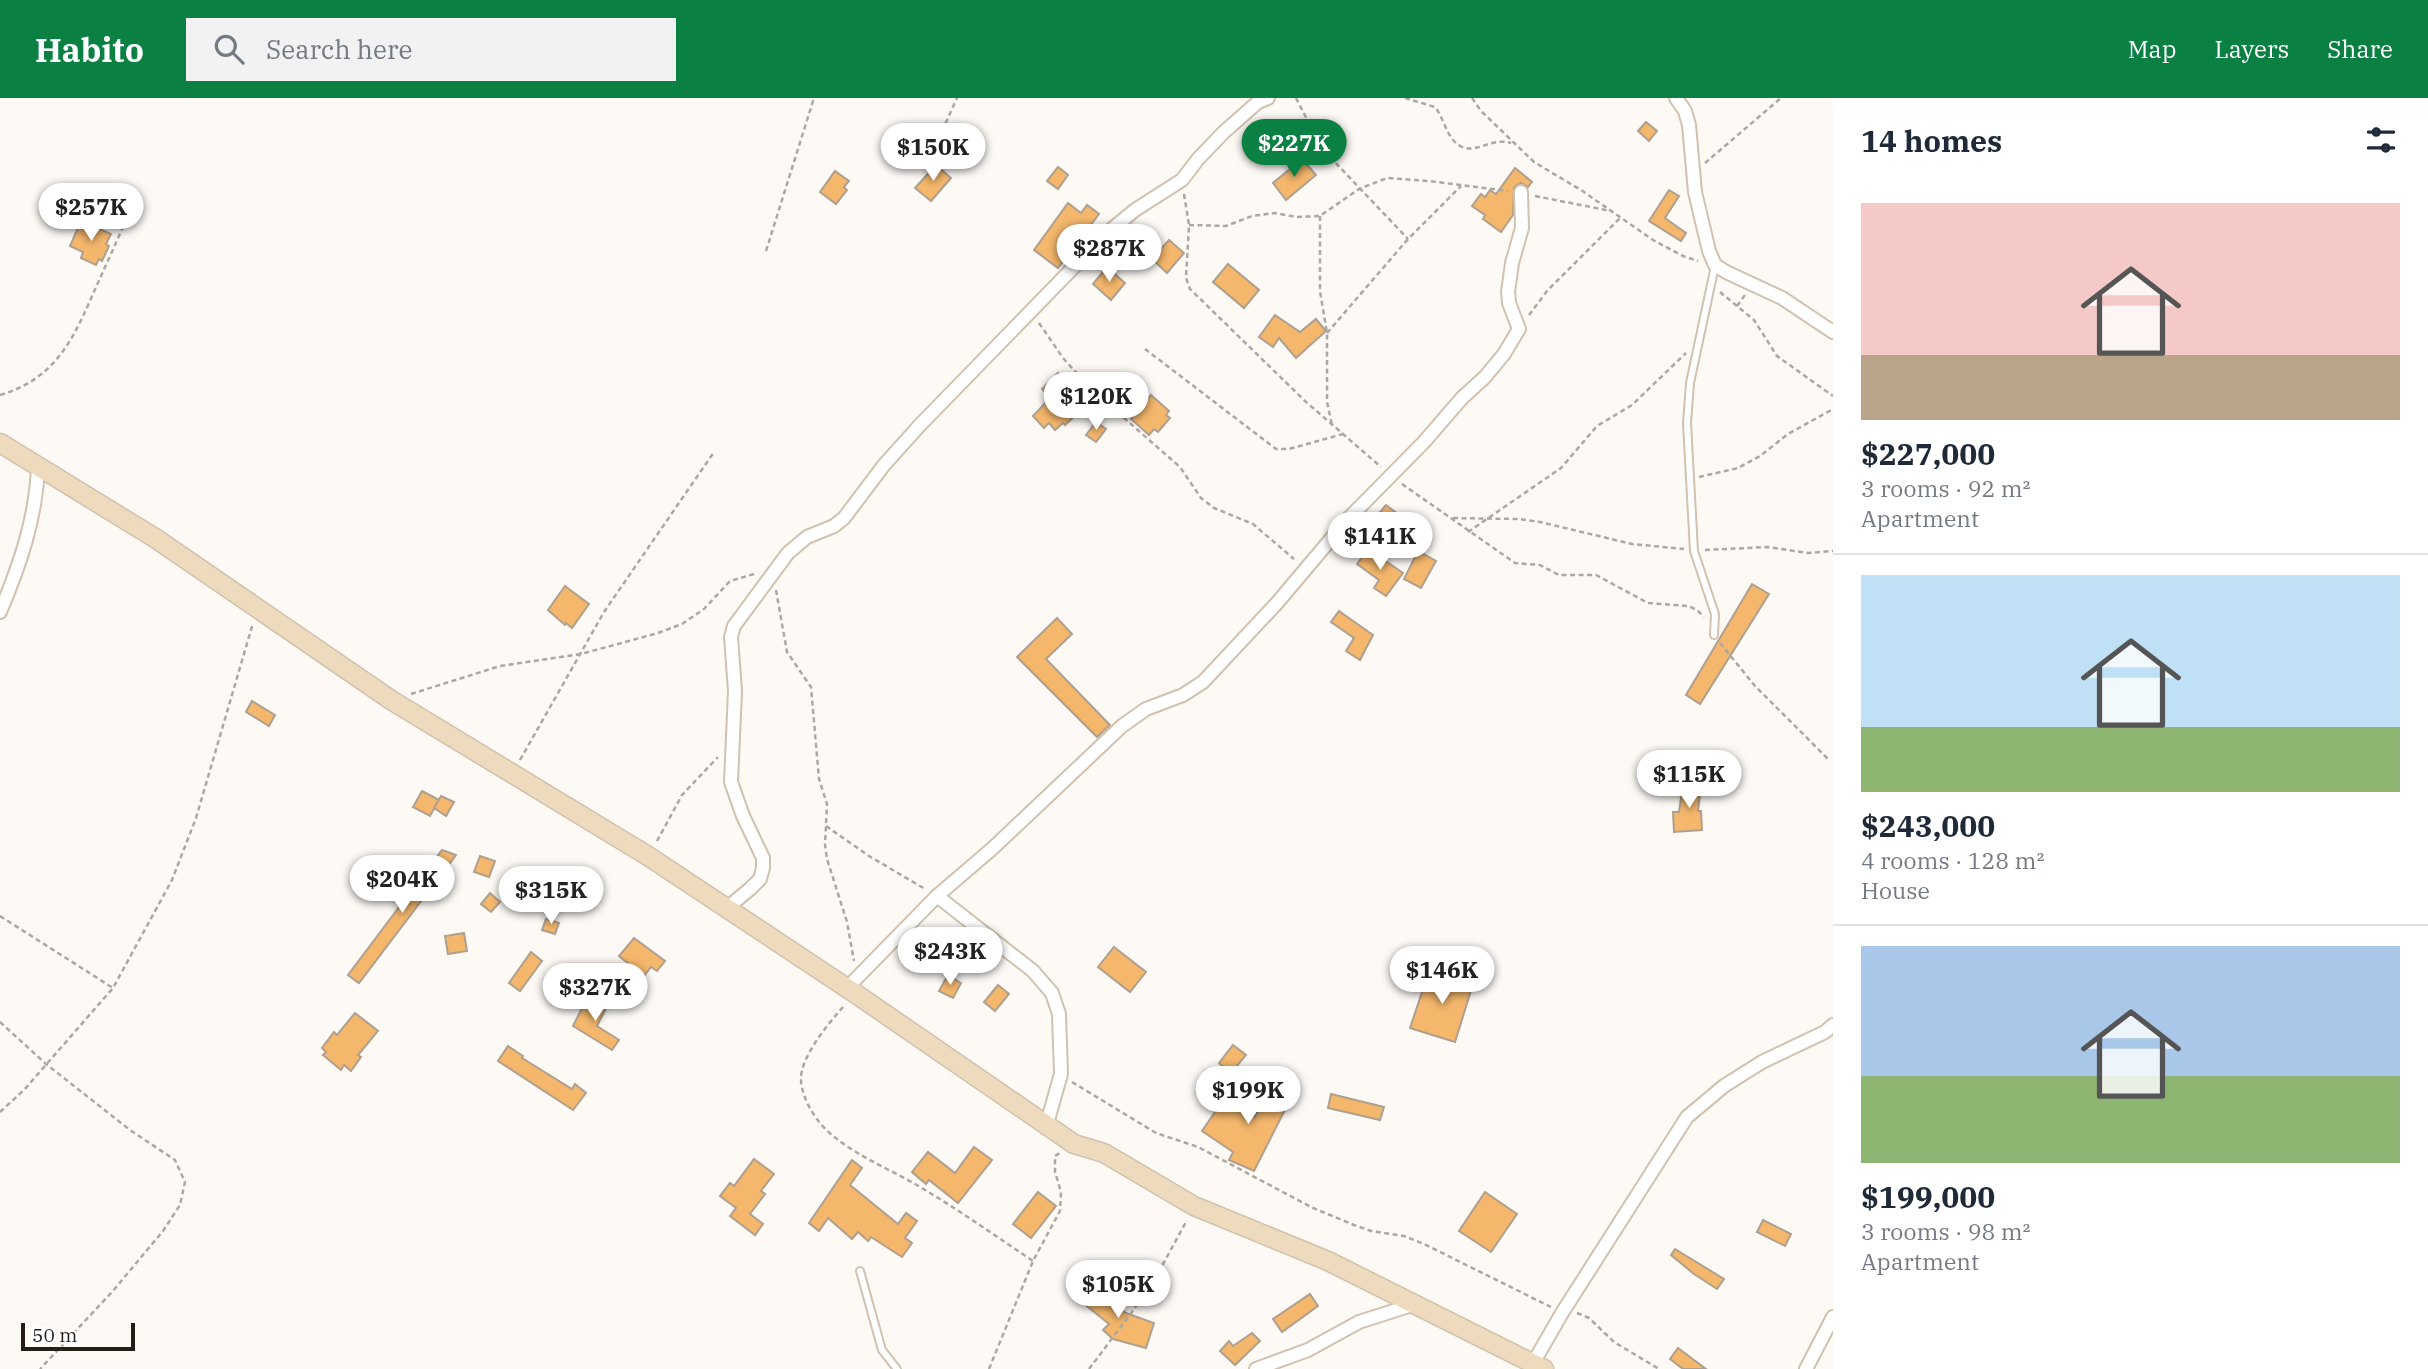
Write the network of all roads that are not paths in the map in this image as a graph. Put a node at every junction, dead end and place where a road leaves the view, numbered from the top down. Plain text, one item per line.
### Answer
1 (1268, 98) edge
2 (1676, 98) edge
3 (1521, 192) road end
4 (1715, 265) junction
5 (1833, 332) edge
6 (0, 443) edge
7 (38, 467) junction
8 (0, 612) edge
9 (1714, 635) road end
10 (937, 896) junction
11 (726, 909) junction
12 (851, 991) junction
13 (1832, 1027) edge
14 (1046, 1127) junction
15 (860, 1270) dead end
16 (1415, 1304) junction
17 (1833, 1317) edge
18 (1538, 1367) edge
19 (897, 1369) edge
20 (1256, 1369) edge
21 (1806, 1369) edge

1 - 11 street
2 - 4 street
3 - 10 street
4 - 5 street
4 - 9 lane
6 - 7 street
7 - 8 street
7 - 11 street
10 - 12 street
10 - 14 street
11 - 12 street
12 - 14 street
13 - 18 street
14 - 16 street
15 - 19 lane
16 - 18 street
16 - 20 street
17 - 21 street

